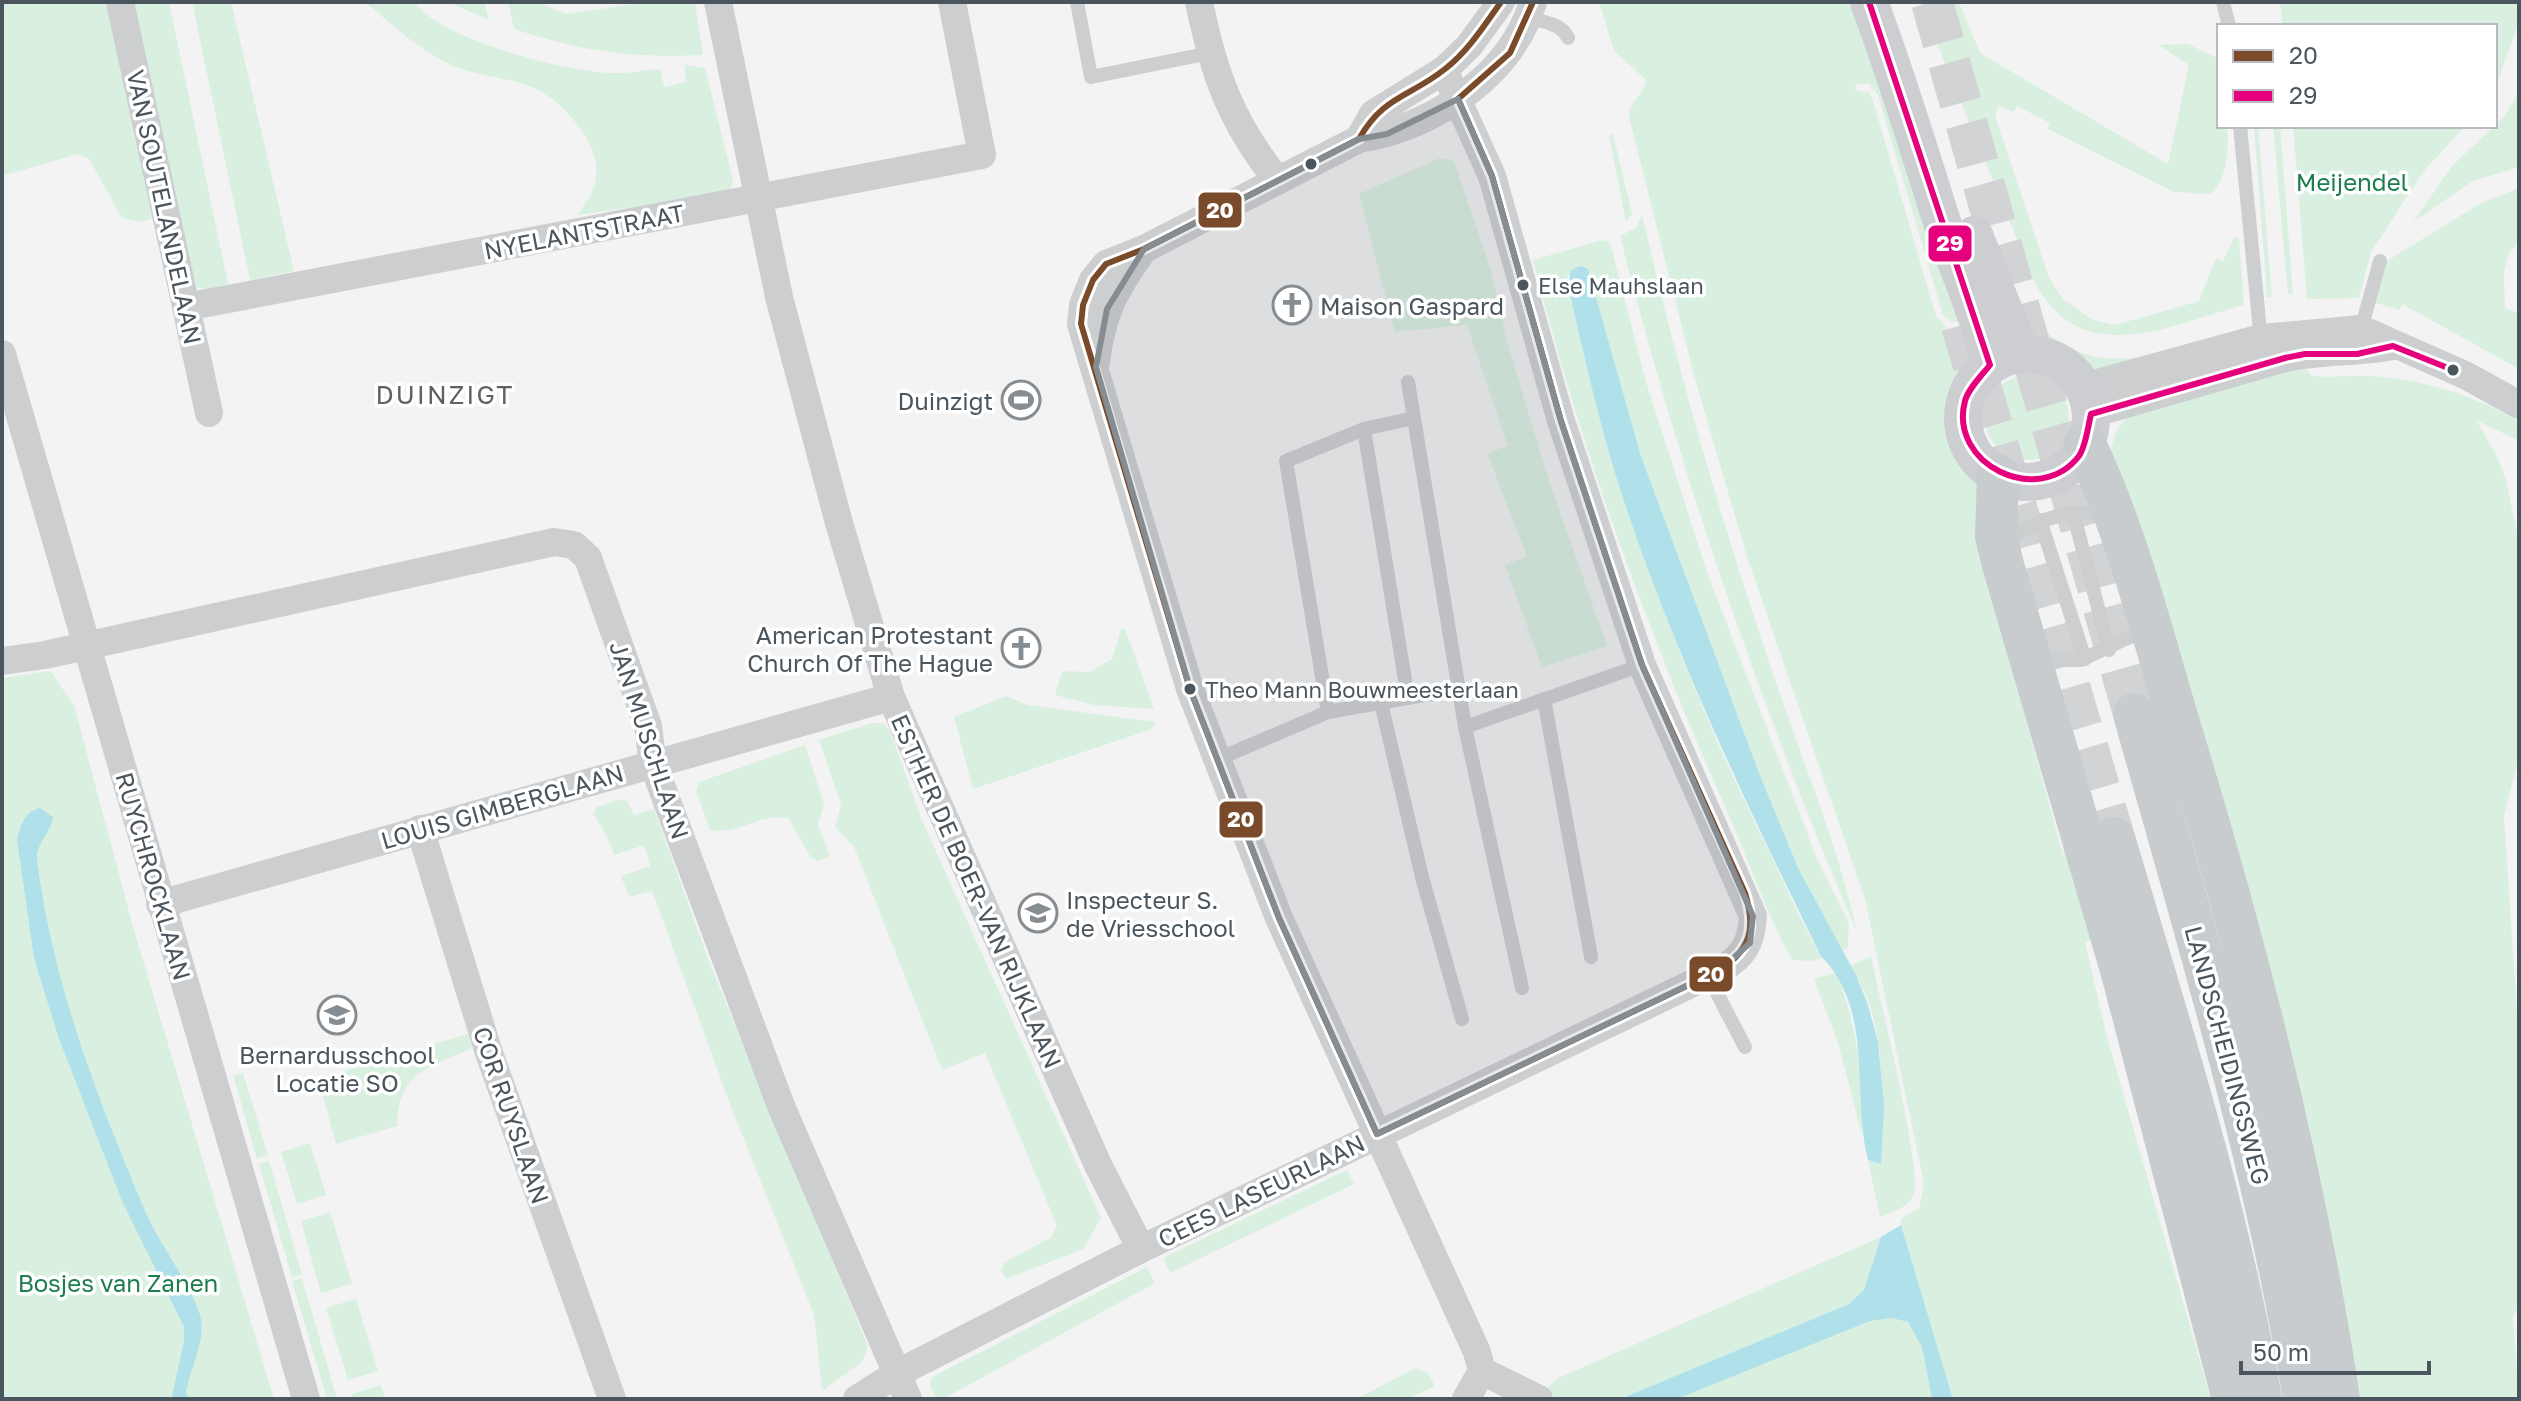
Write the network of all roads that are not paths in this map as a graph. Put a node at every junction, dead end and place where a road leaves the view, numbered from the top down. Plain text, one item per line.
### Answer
1 (120, 2) edge
2 (718, 2) edge
3 (952, 2) edge
4 (1077, 2) edge
5 (1199, 2) edge
6 (1869, 2) edge
7 (2223, 2) edge
8 (1500, 6) edge
9 (1530, 10) edge
10 (2228, 24) edge
11 (1568, 38) dead end
12 (1210, 53) junction
13 (1444, 70) junction
14 (1458, 99) junction
15 (2240, 128) edge
16 (1359, 139) junction
17 (1278, 181) junction
18 (757, 198) junction
19 (2380, 261) dead end
20 (186, 307) junction
21 (2359, 341) junction
22 (2263, 351) junction
23 (2, 354) edge
24 (2006, 359) junction
25 (1408, 382) dead end
26 (2519, 405) edge
27 (209, 413) dead end
28 (2086, 415) junction
29 (1414, 418) junction
30 (1364, 429) junction
31 (1998, 475) junction
32 (2073, 512) junction
33 (2118, 518) junction
34 (2040, 520) junction
35 (1999, 549) junction
36 (2150, 627) junction
37 (89, 643) junction
38 (2109, 650) junction
39 (2085, 659) junction
40 (2030, 660) junction
41 (2, 661) edge
42 (1642, 665) junction
43 (1458, 689) junction
44 (891, 697) junction
45 (1408, 698) junction
46 (1544, 699) junction
47 (1381, 703) junction
48 (1328, 712) junction
49 (2134, 714) tunnel mouth
50 (1465, 727) junction
51 (1218, 759) junction
52 (653, 764) junction
53 (420, 829) junction
54 (2114, 838) tunnel mouth
55 (160, 904) junction
56 (1591, 957) dead end
57 (1708, 976) junction
58 (1522, 988) dead end
59 (1462, 1019) dead end
60 (1745, 1047) dead end
61 (1377, 1134) junction
62 (1141, 1249) junction
63 (2234, 1267) junction
64 (1482, 1371) junction
65 (2302, 1381) edge
66 (902, 1386) edge
67 (306, 1399) edge
68 (612, 1399) edge
69 (857, 1399) edge
70 (1466, 1399) edge
71 (1539, 1399) edge
72 (2233, 1399) edge
73 (2261, 1399) edge
74 (2339, 1399) edge

1 - 20 street, VAN SOUTELANDELAAN
2 - 18 street, ESTHER DE BOER-VAN RIJKLAAN
3 - 18 street, NYELANTSTRAAT
4 - 12 lane
5 - 12 street
6 - 24 main road
7 - 10 lane
8 - 9 street
8 - 13 street
9 - 11 lane
9 - 14 street
12 - 17 street
13 - 14 street
13 - 16 street
14 - 16 street
14 - 42 street
15 - 22 lane
16 - 17 street
17 - 51 street
18 - 20 street, NYELANTSTRAAT
18 - 44 street, ESTHER DE BOER-VAN RIJKLAAN
19 - 21 lane
20 - 27 street, VAN SOUTELANDELAAN
21 - 22 street
21 - 26 street
22 - 28 street
23 - 37 street, RUYCHROCKLAAN
24 - 28 main road
24 - 31 main road
25 - 29 lane
28 - 31 main road
28 - 33 main road
29 - 30 lane
29 - 43 lane
30 - 45 lane
30 - 48 lane
31 - 35 main road
32 - 33 lane
32 - 34 lane
32 - 38 lane
33 - 36 main road
34 - 35 lane
34 - 39 lane
35 - 40 main road
36 - 38 lane
36 - 74 main road
37 - 41 street, JAN MUSCHLAAN
37 - 52 street, JAN MUSCHLAAN
37 - 55 street, RUYCHROCKLAAN
38 - 39 lane
39 - 40 lane
40 - 72 main road
42 - 46 lane
42 - 57 street, CEES LASEURLAAN
43 - 45 lane
43 - 50 lane
44 - 52 street, LOUIS GIMBERGLAAN
44 - 62 street, ESTHER DE BOER-VAN RIJKLAAN
45 - 47 lane
46 - 50 lane
46 - 56 lane
47 - 48 lane
47 - 59 lane
48 - 51 lane
49 - 65 main road, LANDSCHEIDINGSWEG
50 - 58 lane
51 - 61 street
52 - 53 street, LOUIS GIMBERGLAAN
52 - 66 street, JAN MUSCHLAAN
53 - 55 street, LOUIS GIMBERGLAAN
53 - 68 street, COR RUYSLAAN
54 - 63 main road, LANDSCHEIDINGSWEG
55 - 67 street, RUYCHROCKLAAN
57 - 60 lane
57 - 61 street, CEES LASEURLAAN
61 - 62 street, CEES LASEURLAAN
61 - 64 street
62 - 66 street, CEES LASEURLAAN
63 - 65 main road
63 - 73 main road, LANDSCHEIDINGSWEG
64 - 70 street
64 - 71 street
66 - 69 street, CEES LASEURLAAN

